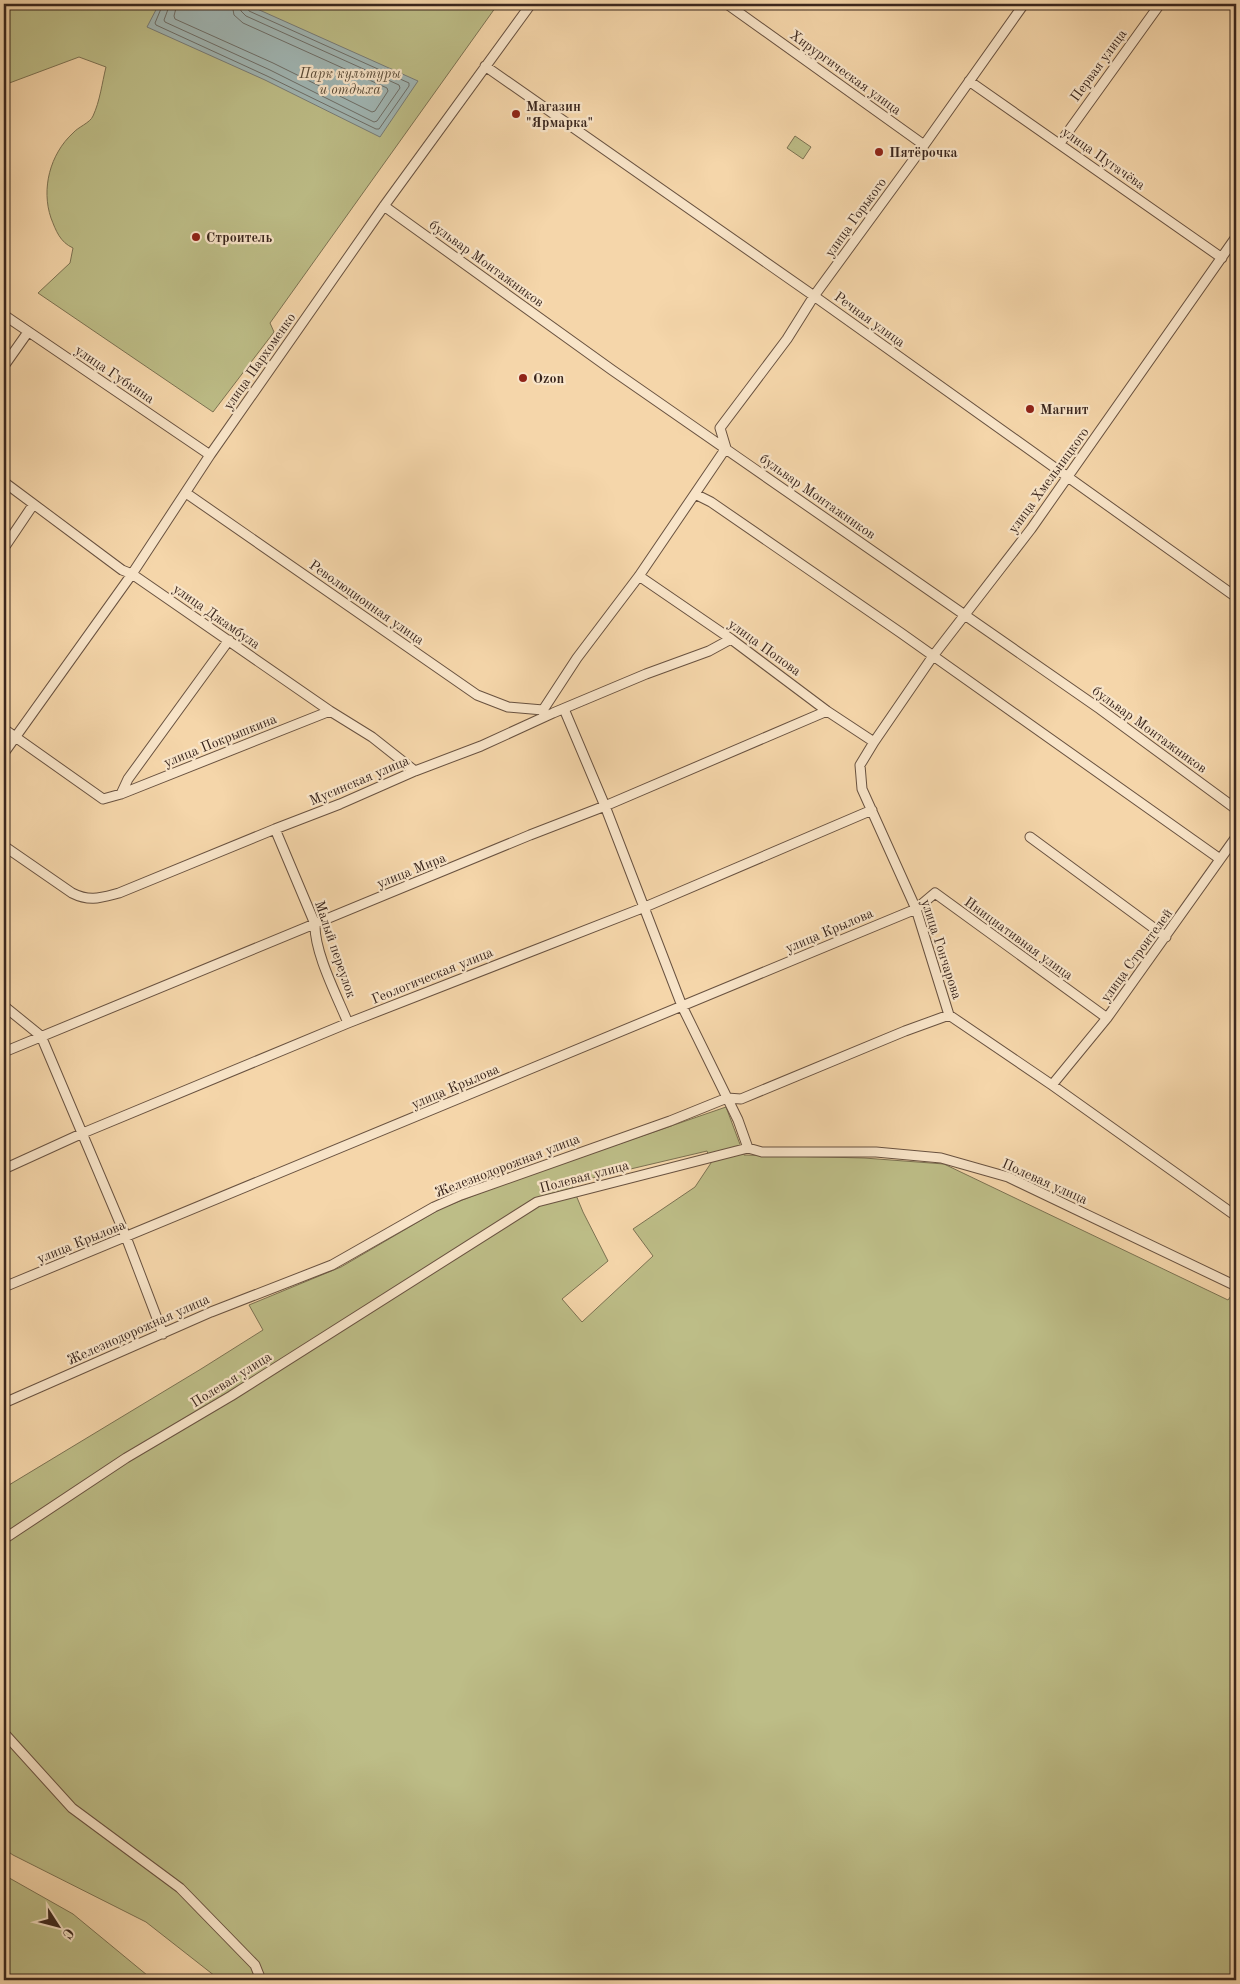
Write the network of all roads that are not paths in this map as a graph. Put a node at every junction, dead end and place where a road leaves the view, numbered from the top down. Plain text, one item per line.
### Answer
1 (530, 4) edge
2 (727, 4) edge
3 (1024, 4) edge
4 (1160, 4) edge
5 (485, 66) junction
6 (969, 81) junction
7 (1060, 143) junction
8 (924, 145) junction
9 (384, 206) junction
10 (1236, 237) edge
11 (1222, 258) junction
12 (814, 296) junction
13 (4, 315) edge
14 (28, 332) junction
15 (4, 366) edge
16 (726, 448) junction
17 (210, 455) junction
18 (1068, 476) junction
19 (4, 482) edge
20 (186, 493) junction
21 (695, 494) junction
22 (33, 504) junction
23 (4, 548) edge
24 (132, 574) junction
25 (639, 576) junction
26 (1236, 597) edge
27 (964, 614) junction
28 (731, 639) junction
29 (229, 640) junction
30 (933, 656) junction
31 (564, 709) junction
32 (330, 711) junction
33 (827, 711) junction
34 (543, 714) junction
35 (4, 729) edge
36 (15, 737) junction
37 (874, 742) junction
38 (4, 753) edge
39 (415, 771) junction
40 (121, 794) junction
41 (605, 806) junction
42 (1236, 809) edge
43 (872, 810) junction
44 (274, 829) junction
45 (1030, 837) dead end
46 (1236, 837) edge
47 (4, 846) edge
48 (1220, 858) junction
49 (645, 907) junction
50 (916, 909) junction
51 (315, 924) junction
52 (1166, 937) junction
53 (4, 1006) edge
54 (682, 1006) junction
55 (949, 1015) junction
56 (1107, 1018) junction
57 (348, 1023) junction
58 (41, 1036) junction
59 (4, 1052) edge
60 (1052, 1085) junction
61 (727, 1098) junction
62 (83, 1133) junction
63 (748, 1148) junction
64 (4, 1169) edge
65 (1236, 1216) edge
66 (126, 1237) junction
67 (1236, 1286) edge
68 (4, 1287) edge
69 (163, 1334) junction
70 (4, 1403) edge
71 (5, 1535) edge
72 (4, 1733) edge
73 (262, 1980) edge

1 - 5 street, улица Пархоменко
2 - 8 street, Хирургическая улица
3 - 6 street, улица Горького
4 - 7 street, Первая улица
5 - 9 street, улица Пархоменко
5 - 12 street, Речная улица
6 - 7 street, улица Пугачёва
6 - 8 street, улица Горького
7 - 11 street, улица Пугачёва
8 - 12 street, улица Горького
9 - 16 street, бульвар Монтажников
9 - 17 street, улица Пархоменко
10 - 11 street, улица Хмельницкого
11 - 18 street, улица Хмельницкого
12 - 16 street, улица Горького
12 - 18 street, Речная улица
13 - 14 street, улица Губкина
14 - 15 street
14 - 17 street, улица Губкина
16 - 21 street
16 - 27 street, бульвар Монтажников
17 - 20 street, улица Пархоменко
18 - 26 street, Речная улица
18 - 27 street, улица Хмельницкого
19 - 22 street, улица Джамбула
20 - 24 street, улица Пархоменко
20 - 34 street, Революционная улица
21 - 25 street
21 - 30 street
22 - 23 street
22 - 24 street, улица Джамбула
24 - 29 street, улица Джамбула
24 - 36 street, улица Пархоменко
25 - 28 street, улица Попова
25 - 34 street
27 - 30 street, улица Гончарова
27 - 42 street, бульвар Монтажников
28 - 31 street, Мусинская улица
28 - 33 street, улица Попова
29 - 32 street, улица Джамбула
29 - 40 street, улица Покрышкина
30 - 37 street, улица Гончарова
30 - 48 street
31 - 34 street, Мусинская улица
31 - 41 street
32 - 39 street, улица Джамбула
32 - 40 street, улица Покрышкина
33 - 37 street, улица Попова
33 - 41 street, улица Мира
34 - 39 street, Мусинская улица
35 - 36 street
36 - 38 street, улица Пархоменко
36 - 40 street, улица Покрышкина
37 - 43 street, улица Гончарова
39 - 44 street, Мусинская улица
41 - 49 street
41 - 51 street, улица Мира
43 - 49 street, Геологическая улица
43 - 50 street, улица Гончарова
44 - 47 street, Мусинская улица
44 - 51 street, Малый переулок
45 - 52 street
46 - 48 street, улица Строителей
48 - 52 street, улица Строителей
49 - 54 street
49 - 57 street, Геологическая улица
50 - 54 street, улица Крылова
50 - 55 street, улица Гончарова
50 - 56 street, Инициативная улица
51 - 57 street, Малый переулок
51 - 58 street, улица Мира
52 - 56 street, улица Строителей
53 - 58 street
54 - 61 street
54 - 66 street, улица Крылова
55 - 60 street, улица Гончарова
55 - 61 street, Железнодорожная улица
56 - 60 street, улица Строителей
57 - 62 street, Геологическая улица
58 - 59 street, улица Мира
58 - 62 street
60 - 65 street, улица Гончарова
61 - 63 street
61 - 69 street, Железнодорожная улица
62 - 64 street, Геологическая улица
62 - 66 street
63 - 67 street, Полевая улица
63 - 71 street, Полевая улица
66 - 68 street, улица Крылова
66 - 69 street
69 - 70 street, Железнодорожная улица
72 - 73 street

